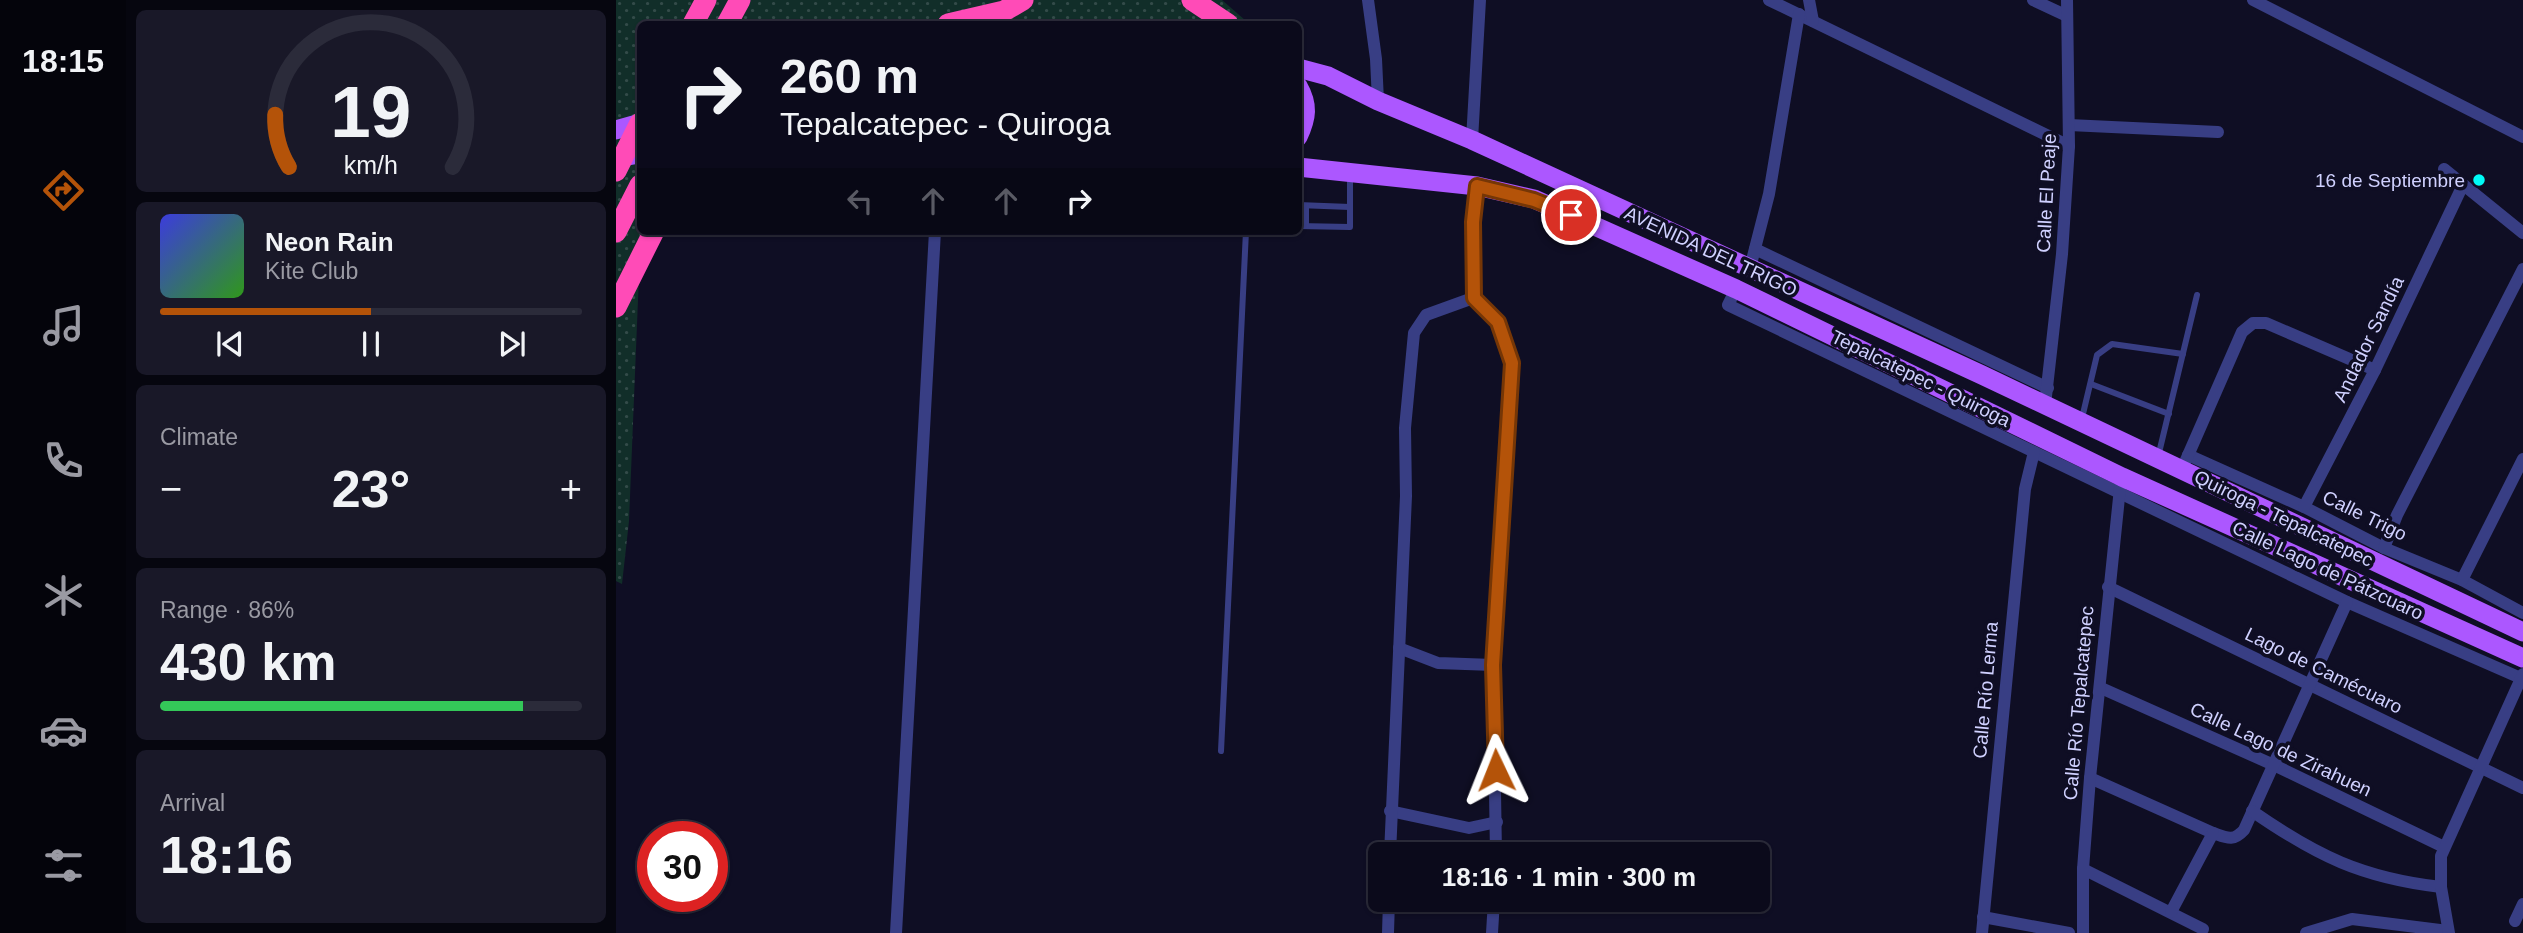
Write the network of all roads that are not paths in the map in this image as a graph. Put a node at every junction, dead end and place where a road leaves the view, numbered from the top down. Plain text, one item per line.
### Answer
1 (706, 0) edge
2 (740, 0) edge
3 (1023, 0) edge
4 (1192, 0) edge
5 (1368, 0) edge
6 (1480, 0) edge
7 (1769, 0) edge
8 (1810, 0) edge
9 (2033, 0) edge
10 (2067, 0) edge
11 (2253, 0) edge
12 (1799, 15) junction
13 (2065, 15) junction
14 (695, 21) edge
15 (729, 21) edge
16 (961, 21) edge
17 (1224, 21) edge
18 (1813, 21) junction
19 (1302, 69) edge
20 (1302, 92) edge
21 (1378, 101) junction
22 (637, 124) edge
23 (2069, 125) junction
24 (637, 129) edge
25 (616, 130) edge
26 (1302, 130) edge
27 (2218, 132) dead end
28 (2523, 137) edge
29 (1472, 140) junction
30 (2069, 146) junction
31 (637, 154) edge
32 (616, 158) edge
33 (1302, 167) edge
34 (2444, 169) dead end
35 (1350, 170) junction
36 (616, 171) edge
37 (1544, 174) junction
38 (1477, 186) junction
39 (2462, 187) junction
40 (637, 191) edge
41 (1534, 200) junction
42 (1302, 205) edge
43 (1350, 207) junction
44 (1302, 226) edge
45 (617, 229) edge
46 (2523, 233) edge
47 (652, 235) edge
48 (935, 235) edge
49 (1246, 235) edge
50 (1755, 249) junction
51 (1750, 268) junction
52 (2523, 269) edge
53 (1736, 289) junction
54 (2197, 295) dead end
55 (1474, 298) junction
56 (616, 307) edge
57 (2183, 354) junction
58 (2375, 370) junction
59 (2091, 384) junction
60 (2047, 397) junction
61 (2169, 414) junction
62 (2081, 422) junction
63 (2034, 452) junction
64 (2158, 457) junction
65 (2523, 459) edge
66 (2185, 462) junction
67 (2120, 485) junction
68 (2304, 507) junction
69 (2384, 548) junction
70 (2462, 580) junction
71 (2108, 587) junction
72 (2347, 602) junction
73 (2523, 613) edge
74 (2523, 632) edge
75 (1399, 648) junction
76 (1493, 665) junction
77 (2522, 672) edge
78 (2311, 686) junction
79 (2101, 688) junction
80 (1221, 751) dead end
81 (2276, 766) junction
82 (2480, 767) junction
83 (2090, 778) junction
84 (2523, 788) edge
85 (1390, 811) junction
86 (2252, 811) junction
87 (1497, 822) junction
88 (2213, 833) junction
89 (1390, 842) edge
90 (1496, 842) edge
91 (2444, 847) junction
92 (2083, 869) junction
93 (2441, 887) junction
94 (2523, 904) edge
95 (1389, 912) edge
96 (1493, 912) edge
97 (2171, 912) junction
98 (1983, 917) junction
99 (2515, 921) dead end
100 (2203, 929) dead end
101 (2448, 932) edge
102 (896, 933) edge
103 (1388, 933) edge
104 (1492, 933) edge
105 (1982, 933) edge
106 (2069, 933) edge
107 (2083, 933) edge
108 (2306, 933) edge

1 - 14 highway
2 - 15 highway
3 - 16 highway
4 - 17 highway
5 - 21 street
6 - 29 street
7 - 12 street
8 - 18 street
9 - 13 street
10 - 13 street, Calle El Peaje
11 - 28 street
12 - 18 street
12 - 50 street
13 - 23 street, Calle El Peaje
18 - 30 street
19 - 21 main road, AVENIDA DEL TRIGO
20 - 26 main road
21 - 29 main road, AVENIDA DEL TRIGO
22 - 25 main road
23 - 27 street
23 - 30 street, Calle El Peaje
24 - 36 highway, bridge
29 - 37 main road, AVENIDA DEL TRIGO
30 - 60 street, Calle El Peaje
31 - 32 main road
33 - 35 main road, Tepalcatepec - Quiroga
34 - 39 street
35 - 38 main road, Tepalcatepec - Quiroga
35 - 43 lane
37 - 41 main road
37 - 51 main road, AVENIDA DEL TRIGO
38 - 41 main road, Tepalcatepec - Quiroga
38 - 55 street
39 - 46 street
39 - 58 street, Andador Sandía
40 - 45 highway
41 - 53 main road, Tepalcatepec - Quiroga
42 - 43 lane
42 - 44 lane
43 - 44 lane
47 - 56 highway
48 - 102 street
49 - 80 lane
50 - 51 street
50 - 60 street
51 - 60 main road, AVENIDA DEL TRIGO
52 - 69 street
53 - 63 street, Calle Lago de Pátzcuaro
53 - 67 main road, Tepalcatepec - Quiroga
54 - 57 lane
55 - 75 street
55 - 76 street
57 - 59 lane
57 - 61 lane
58 - 66 street
58 - 68 street, Andador Sandía
59 - 61 lane
59 - 62 lane
60 - 62 main road, Quiroga - Tepalcatepec
61 - 64 lane
62 - 64 main road, Quiroga - Tepalcatepec
63 - 67 street, Calle Lago de Pátzcuaro
63 - 98 street, Calle Río Lerma
64 - 66 main road, Quiroga - Tepalcatepec
65 - 70 street
66 - 68 street, Calle Trigo
66 - 74 main road, Quiroga - Tepalcatepec
67 - 71 street, Calle Río Tepalcatepec
67 - 72 street, Calle Lago de Pátzcuaro
67 - 77 main road, Tepalcatepec - Quiroga
68 - 69 street, Calle Trigo
69 - 70 street, Calle Trigo
70 - 73 street, Calle Trigo
71 - 78 street, Lago de Camécuaro
71 - 79 street, Calle Río Tepalcatepec
72 - 77 street, Calle Lago de Pátzcuaro
72 - 78 street
75 - 76 street
75 - 85 street
76 - 87 street
77 - 82 street
78 - 81 street
78 - 82 street, Lago de Camécuaro
79 - 81 street, Calle Lago de Zirahuen
79 - 83 street, Calle Río Tepalcatepec
81 - 86 street
81 - 91 street, Calle Lago de Zirahuen
82 - 84 street, Lago de Camécuaro
82 - 91 street
83 - 88 street
83 - 92 street, Calle Río Tepalcatepec
85 - 87 street
85 - 89 street
86 - 88 street
86 - 93 street
87 - 90 street
88 - 97 street
91 - 93 street
92 - 97 street
92 - 107 street, Calle Río Tepalcatepec
93 - 101 street
94 - 99 street
95 - 103 street
96 - 104 street
97 - 100 street
98 - 105 street, Calle Río Lerma
98 - 106 street
101 - 108 street

